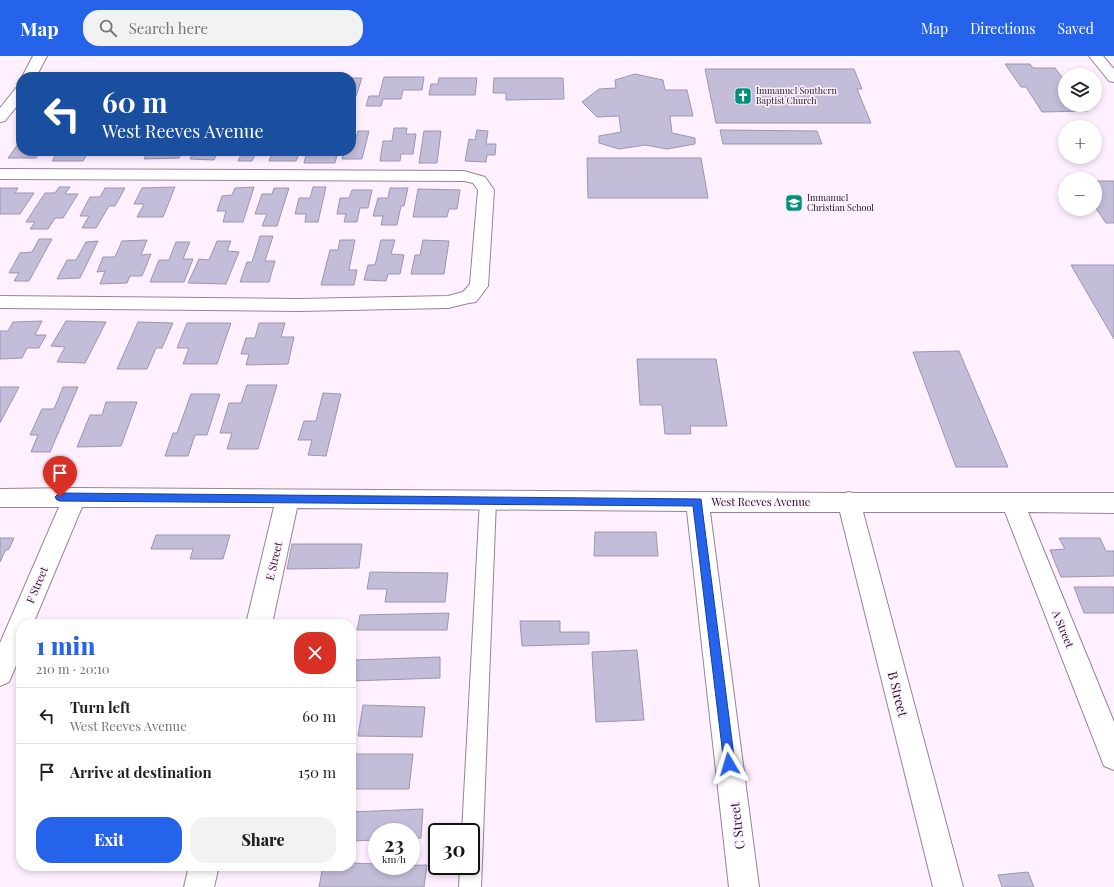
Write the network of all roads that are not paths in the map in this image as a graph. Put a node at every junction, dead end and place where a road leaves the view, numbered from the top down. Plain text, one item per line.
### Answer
1 (40, 56) edge
2 (1096, 56) edge
3 (32, 72) edge
4 (1114, 78) edge
5 (16, 97) edge
6 (0, 118) edge
7 (0, 174) edge
8 (0, 302) edge
9 (75, 497) junction
10 (0, 498) edge
11 (288, 498) junction
12 (488, 500) junction
13 (849, 501) junction
14 (697, 502) junction
15 (1012, 502) junction
16 (1114, 503) edge
17 (23, 619) edge
18 (260, 619) edge
19 (16, 635) edge
20 (0, 673) edge
21 (1114, 756) edge
22 (473, 823) edge
23 (203, 871) edge
24 (471, 875) edge
25 (199, 887) edge
26 (470, 887) edge
27 (744, 887) edge
28 (948, 887) edge

1 - 3 street
2 - 4 street
5 - 6 street
7 - 8 street
9 - 10 street, West Reeves Avenue
9 - 11 street, West Reeves Avenue
9 - 17 street, F Street
11 - 12 street, West Reeves Avenue
11 - 18 street, E Street
12 - 14 street, West Reeves Avenue
12 - 22 lane
13 - 14 street, West Reeves Avenue
13 - 15 street, West Reeves Avenue
13 - 28 street, B Street
14 - 27 street, C Street
15 - 16 street, West Reeves Avenue
15 - 21 street, A Street
19 - 20 street, F Street
23 - 25 street
24 - 26 lane

